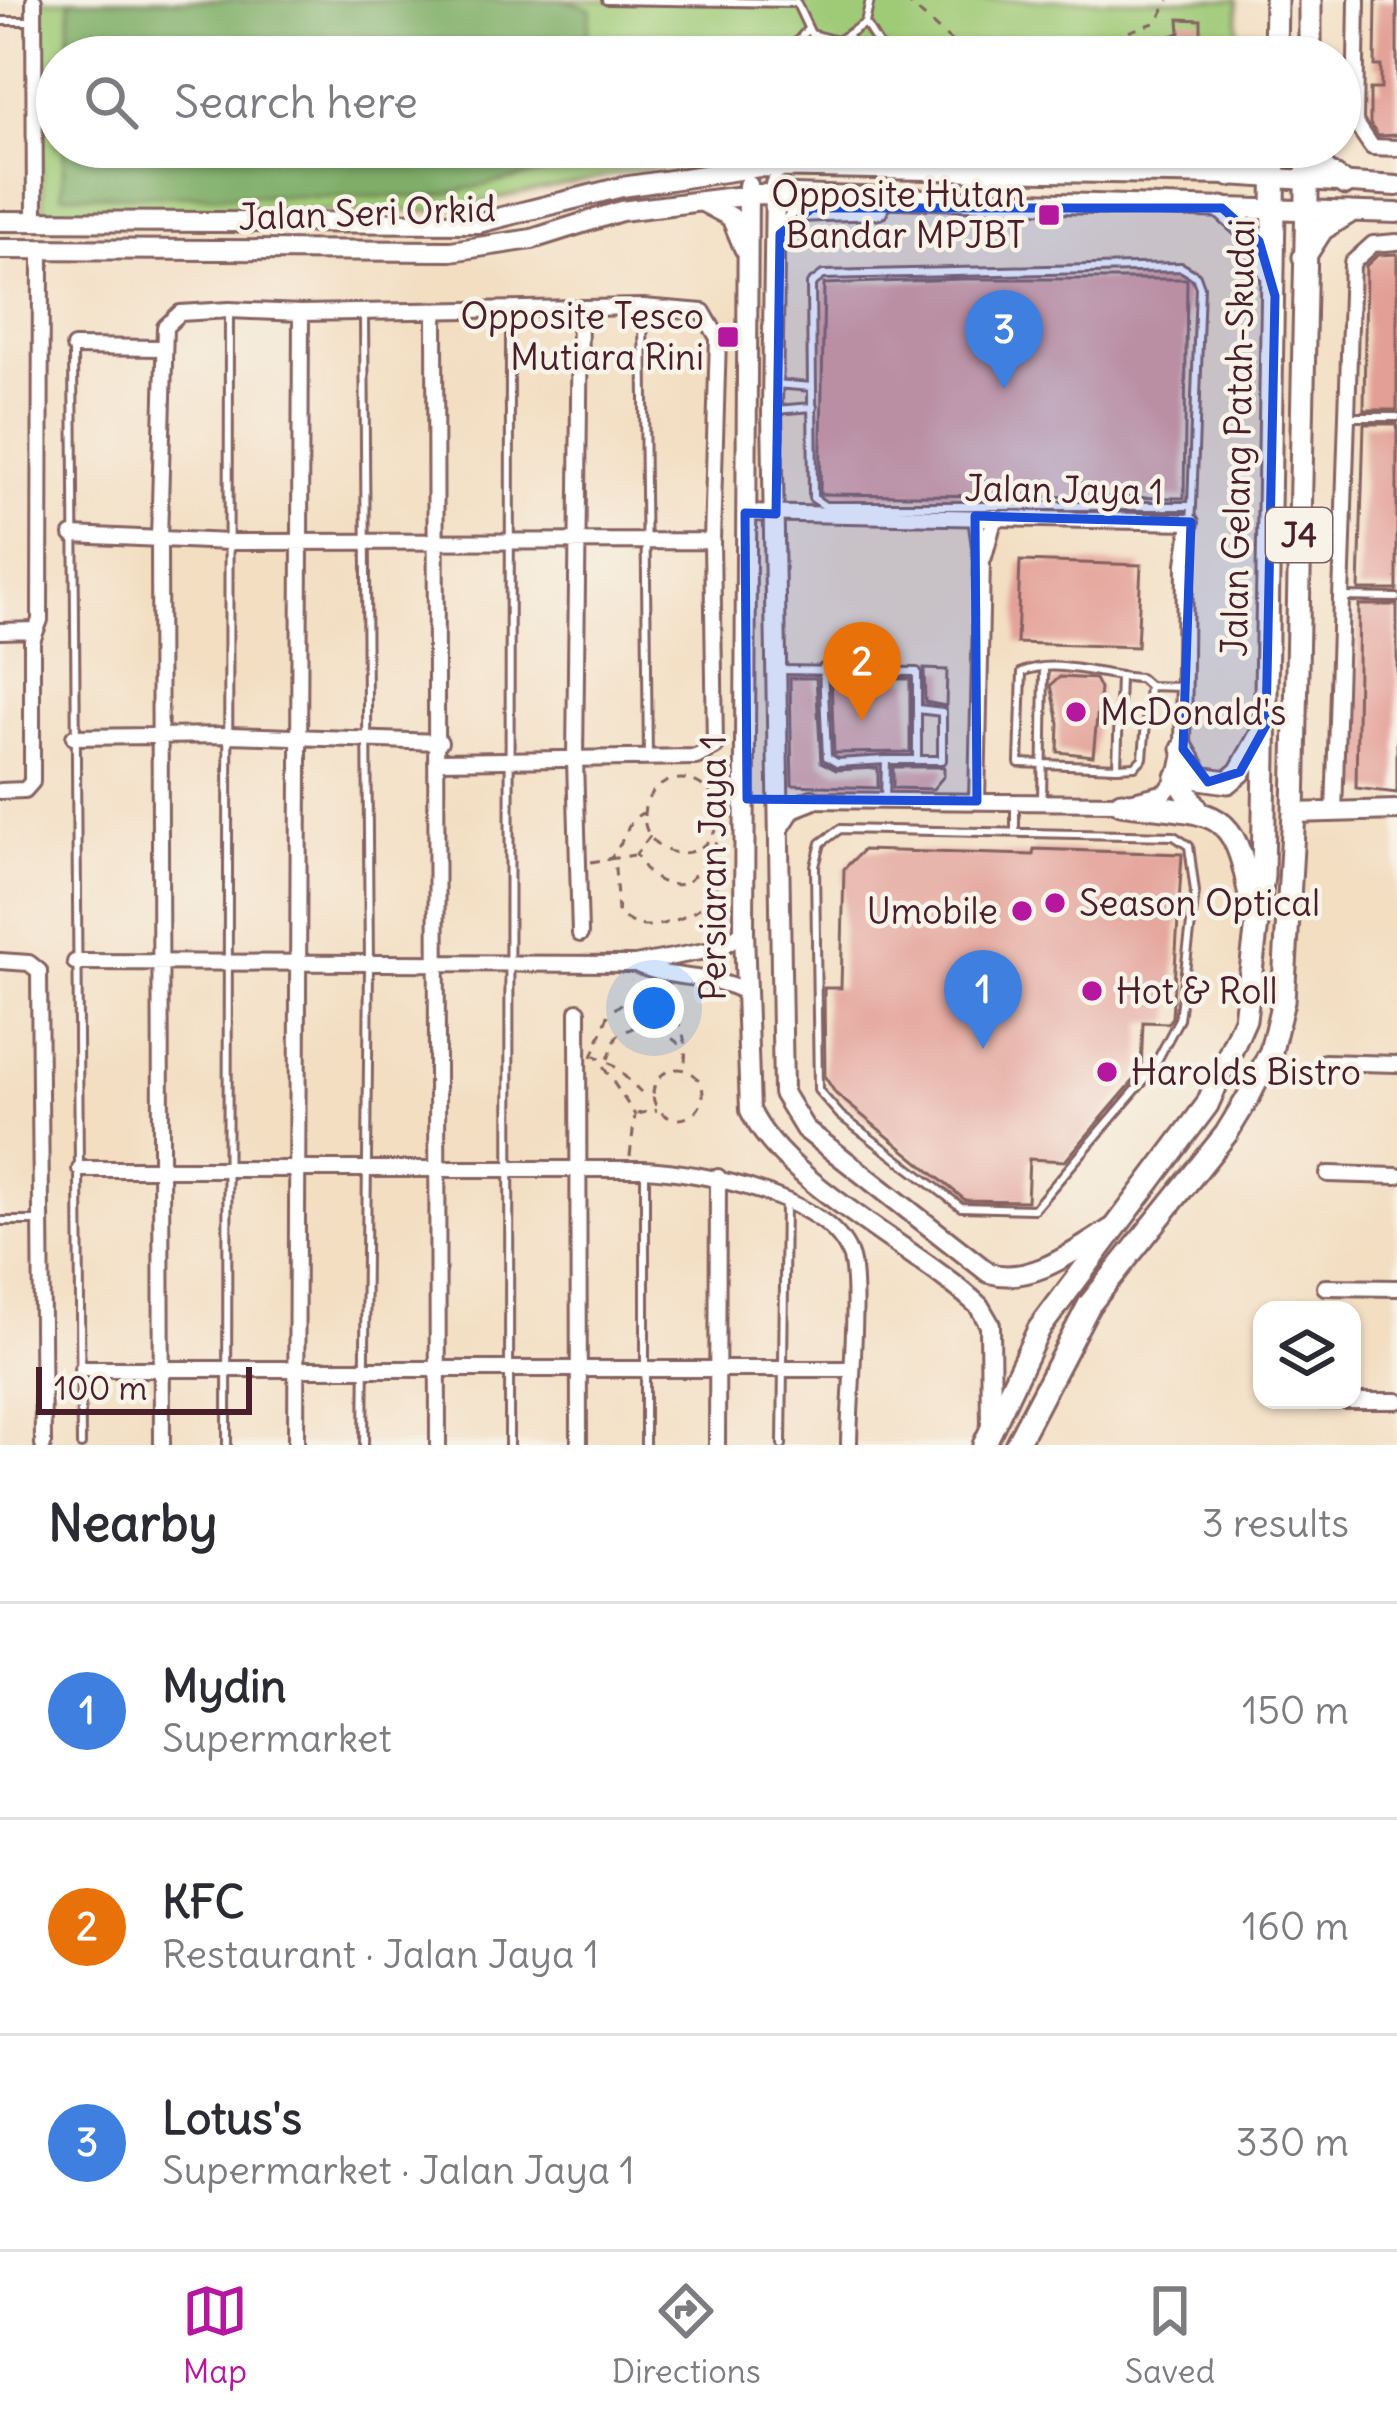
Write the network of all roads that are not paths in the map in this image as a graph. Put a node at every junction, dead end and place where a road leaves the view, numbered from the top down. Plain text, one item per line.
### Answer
1 (34, 0) edge
2 (606, 0) edge
3 (870, 0) edge
4 (1276, 0) edge
5 (1310, 0) edge
6 (1357, 0) edge
7 (796, 2) edge
8 (0, 21) edge
9 (34, 21) junction
10 (865, 23) junction
11 (807, 30) junction
12 (802, 36) edge
13 (821, 36) edge
14 (851, 36) edge
15 (873, 36) edge
16 (1275, 36) edge
17 (1310, 36) edge
18 (1356, 36) edge
19 (1361, 131) edge
20 (1397, 148) edge
21 (746, 168) joint
22 (774, 168) edge
23 (963, 168) edge
24 (1244, 168) edge
25 (1276, 168) edge
26 (1308, 168) edge
27 (1323, 168) edge
28 (1228, 175) junction
29 (1276, 179) junction
30 (1306, 182) junction
31 (1345, 184) junction
32 (1397, 186) edge
33 (749, 194) junction
34 (776, 194) junction
35 (697, 199) junction
36 (990, 201) junction
37 (1222, 208) junction
38 (1276, 208) junction
39 (1306, 211) junction
40 (1348, 213) junction
41 (1397, 213) edge
42 (34, 219) junction
43 (0, 221) edge
44 (1397, 242) edge
45 (0, 249) edge
46 (41, 249) junction
47 (1304, 258) junction
48 (749, 269) junction
49 (776, 275) junction
50 (1275, 296) junction
51 (643, 307) junction
52 (229, 310) junction
53 (510, 310) junction
54 (580, 311) junction
55 (434, 312) junction
56 (364, 313) junction
57 (301, 314) junction
58 (74, 347) joint
59 (161, 348) junction
60 (772, 384) junction
61 (812, 387) junction
62 (813, 407) junction
63 (772, 410) junction
64 (1346, 417) junction
65 (1397, 417) edge
66 (994, 512) junction
67 (745, 513) junction
68 (976, 513) junction
69 (776, 514) junction
70 (1192, 514) junction
71 (73, 536) junction
72 (159, 540) junction
73 (579, 540) junction
74 (363, 541) junction
75 (644, 541) junction
76 (712, 541) junction
77 (229, 542) junction
78 (439, 542) junction
79 (508, 542) junction
80 (300, 543) junction
81 (982, 561) junction
82 (1342, 597) junction
83 (1397, 598) edge
84 (36, 631) junction
85 (0, 632) edge
86 (823, 668) junction
87 (1044, 668) junction
88 (779, 670) junction
89 (1120, 677) junction
90 (1149, 686) junction
91 (1184, 687) junction
92 (918, 710) junction
93 (1266, 725) junction
94 (230, 735) junction
95 (74, 737) junction
96 (159, 737) junction
97 (298, 737) junction
98 (366, 739) junction
99 (440, 742) junction
100 (1183, 749) junction
101 (648, 758) junction
102 (917, 759) junction
103 (509, 760) junction
104 (575, 760) junction
105 (886, 760) junction
106 (438, 761) junction
107 (1042, 767) junction
108 (1117, 767) junction
109 (1177, 777) junction
110 (0, 791) edge
111 (747, 799) junction
112 (778, 800) junction
113 (812, 800) junction
114 (884, 800) junction
115 (977, 801) junction
116 (1015, 802) junction
117 (1042, 802) junction
118 (1121, 803) junction
119 (1197, 809) junction
120 (1397, 810) edge
121 (1294, 813) junction
122 (1334, 813) junction
123 (1015, 832) junction
124 (779, 836) junction
125 (744, 931) junction
126 (580, 934) dead end
127 (1258, 952) junction
128 (0, 962) edge
129 (75, 962) junction
130 (439, 962) junction
131 (160, 964) junction
132 (299, 964) junction
133 (513, 964) junction
134 (635, 964) junction
135 (370, 966) junction
136 (230, 967) junction
137 (745, 992) junction
138 (578, 1011) dead end
139 (1324, 1062) dead end
140 (1397, 1064) edge
141 (80, 1169) junction
142 (645, 1169) junction
143 (162, 1170) junction
144 (230, 1170) junction
145 (440, 1170) junction
146 (509, 1170) junction
147 (299, 1172) junction
148 (366, 1172) junction
149 (578, 1172) junction
150 (859, 1174) junction
151 (1328, 1174) dead end
152 (1397, 1176) edge
153 (718, 1177) junction
154 (835, 1196) junction
155 (785, 1201) junction
156 (0, 1221) edge
157 (43, 1221) junction
158 (1112, 1228) junction
159 (1325, 1287) dead end
160 (1397, 1288) edge
161 (82, 1369) junction
162 (229, 1370) junction
163 (784, 1370) junction
164 (849, 1370) junction
165 (162, 1371) junction
166 (363, 1371) junction
167 (718, 1371) junction
168 (582, 1372) junction
169 (296, 1373) junction
170 (436, 1373) junction
171 (509, 1373) junction
172 (647, 1373) junction
173 (1361, 1401) edge
174 (1397, 1401) edge
175 (988, 1438) edge
176 (43, 1445) edge
177 (81, 1445) edge
178 (162, 1445) edge
179 (226, 1445) edge
180 (296, 1445) edge
181 (364, 1445) edge
182 (438, 1445) edge
183 (509, 1445) edge
184 (579, 1445) edge
185 (645, 1445) edge
186 (717, 1445) edge
187 (782, 1445) edge
188 (850, 1445) edge
189 (1016, 1445) edge

1 - 9 street
2 - 7 lane
3 - 10 lane
4 - 16 main road
5 - 17 main road
6 - 18 street
7 - 11 lane
8 - 9 lane
9 - 42 street
10 - 14 lane
10 - 15 lane
11 - 12 lane
11 - 13 lane
19 - 20 street
21 - 33 main road, Persiaran Jaya 1
21 - 42 main road, Jalan Seri Orkid
22 - 34 main road, Persiaran Jaya 1
23 - 28 main road, Jalan Seri Orkid
24 - 28 main road
25 - 29 main road, Jalan Gelang Patah-Skudai
26 - 30 main road, Jalan Gelang Patah-Skudai / J4
27 - 31 main road
28 - 29 main road, Jalan Seri Orkid
29 - 30 main road, Jalan Seri Orkid
29 - 38 main road, Jalan Gelang Patah-Skudai / J4
30 - 31 main road, Jalan Seri Orkid
30 - 39 main road, Jalan Gelang Patah-Skudai / J4
31 - 32 main road, Jalan Seri Orkid
33 - 34 main road, Jalan Seri Orkid
33 - 35 main road, Jalan Seri Orkid
33 - 48 main road, Persiaran Jaya 1
34 - 36 main road, Jalan Seri Orkid
34 - 49 main road, Persiaran Jaya 1
35 - 46 main road, Jalan Seri Orkid
35 - 48 main road
36 - 37 main road, Jalan Seri Orkid
36 - 49 main road
37 - 38 main road, Jalan Seri Orkid
37 - 50 main road
38 - 39 main road, Jalan Seri Orkid
38 - 50 main road, Jalan Gelang Patah-Skudai / J4
39 - 40 main road, Jalan Seri Orkid
39 - 47 main road, Jalan Gelang Patah-Skudai / J4
40 - 41 main road, Jalan Seri Orkid
40 - 47 main road
42 - 43 main road, Jalan Seri Orkid
44 - 64 street
45 - 46 main road, Jalan Seri Orkid
46 - 84 street
47 - 121 main road, Jalan Gelang Patah-Skudai / J4
48 - 67 main road, Persiaran Jaya 1
49 - 60 main road, Persiaran Jaya 1
50 - 93 main road, Jalan Gelang Patah-Skudai / J4
51 - 54 street
51 - 75 lane
51 - 76 street
52 - 57 street
52 - 59 street
52 - 77 lane
53 - 54 street
53 - 55 street
53 - 79 lane
54 - 73 street
55 - 56 street
55 - 78 street
56 - 57 street
56 - 74 lane
57 - 80 street
58 - 59 street
58 - 71 lane
59 - 72 street
60 - 61 lane
60 - 63 main road, Persiaran Jaya 1
61 - 62 lane
61 - 70 lane
62 - 63 lane
62 - 68 lane
63 - 69 main road, Persiaran Jaya 1
64 - 65 lane
64 - 82 street
66 - 68 street, Jalan Jaya 1
66 - 70 street, Jalan Jaya 1
66 - 81 street
67 - 69 street, Jalan Jaya 1
67 - 111 main road, Persiaran Jaya 1
68 - 69 street, Jalan Jaya 1
68 - 81 street
69 - 88 main road, Persiaran Jaya 1
70 - 91 street, Jalan Jaya 1
71 - 72 street
71 - 95 lane
72 - 77 street
72 - 96 street
73 - 75 street
73 - 79 street
73 - 104 street
74 - 78 street
74 - 80 street
74 - 98 lane
75 - 76 street
75 - 101 lane
76 - 101 street
77 - 80 street
77 - 94 lane
78 - 79 street
78 - 99 street
79 - 103 lane
80 - 97 street
81 - 115 street
82 - 83 lane
82 - 122 street
84 - 85 street
84 - 110 street
86 - 88 lane
86 - 92 lane
86 - 105 lane
87 - 89 lane
87 - 107 lane
87 - 107 lane
88 - 112 main road, Persiaran Jaya 1
89 - 90 lane
89 - 108 lane
90 - 91 lane
90 - 108 lane
91 - 100 street, Jalan Jaya 1
92 - 102 lane
92 - 102 lane
93 - 100 main road
93 - 127 main road, Jalan Gelang Patah-Skudai / J4
94 - 96 street
94 - 97 street
94 - 136 lane
95 - 96 street
95 - 129 lane
96 - 131 street
97 - 98 street
97 - 132 street
98 - 99 street
98 - 135 lane
99 - 106 street
100 - 109 street, Jalan Jaya 1
101 - 104 street
102 - 105 lane
103 - 104 street
103 - 106 street
103 - 133 lane
104 - 126 street
105 - 114 lane
106 - 130 street
107 - 108 lane
107 - 117 lane
109 - 118 street
109 - 119 main road
111 - 112 street
111 - 125 main road, Persiaran Jaya 1
112 - 113 street
112 - 124 main road, Persiaran Jaya 1
113 - 114 street
113 - 124 main road
114 - 115 street
115 - 116 street
116 - 117 street
116 - 123 lane
117 - 118 street
118 - 119 main road
119 - 127 main road
120 - 122 main road
121 - 122 main road
121 - 189 main road, Jalan Gelang Patah-Skudai / J4
123 - 123 lane
124 - 150 main road, Persiaran Jaya 1
125 - 134 street
125 - 137 main road, Persiaran Jaya 1
127 - 158 main road, Jalan Gelang Patah-Skudai / J4
128 - 157 street
129 - 131 street
129 - 141 lane
130 - 133 street
130 - 135 street
130 - 145 street
131 - 136 street
131 - 143 street
132 - 135 street
132 - 136 street
132 - 147 street
133 - 134 street
133 - 146 lane
134 - 137 street
135 - 148 lane
136 - 144 lane
137 - 154 main road, Persiaran Jaya 1
138 - 149 street
139 - 140 street
141 - 143 street
141 - 161 lane
142 - 149 street
142 - 153 street
142 - 172 lane
143 - 144 street
143 - 165 street
144 - 147 street
144 - 162 lane
145 - 146 street
145 - 148 street
145 - 170 street
146 - 149 street
146 - 171 lane
147 - 148 street
147 - 169 street
148 - 166 lane
149 - 168 street
150 - 154 main road
150 - 158 main road, Persiaran Jaya 1
151 - 152 street
153 - 155 street
153 - 167 street
154 - 175 main road, Persiaran Jaya 1
155 - 163 lane
155 - 164 street
156 - 157 lane
157 - 176 street
158 - 175 main road, Jalan Gelang Patah-Skudai / J4
159 - 160 street
161 - 165 street
161 - 177 lane
162 - 165 street
162 - 169 street
162 - 179 lane
163 - 164 street
163 - 167 street
163 - 187 lane
164 - 188 street
165 - 178 street
166 - 169 street
166 - 170 street
166 - 181 lane
167 - 172 street
167 - 186 street
168 - 171 street
168 - 172 street
168 - 184 street
169 - 180 street
170 - 171 street
170 - 182 street
171 - 183 lane
172 - 185 lane
173 - 174 street

